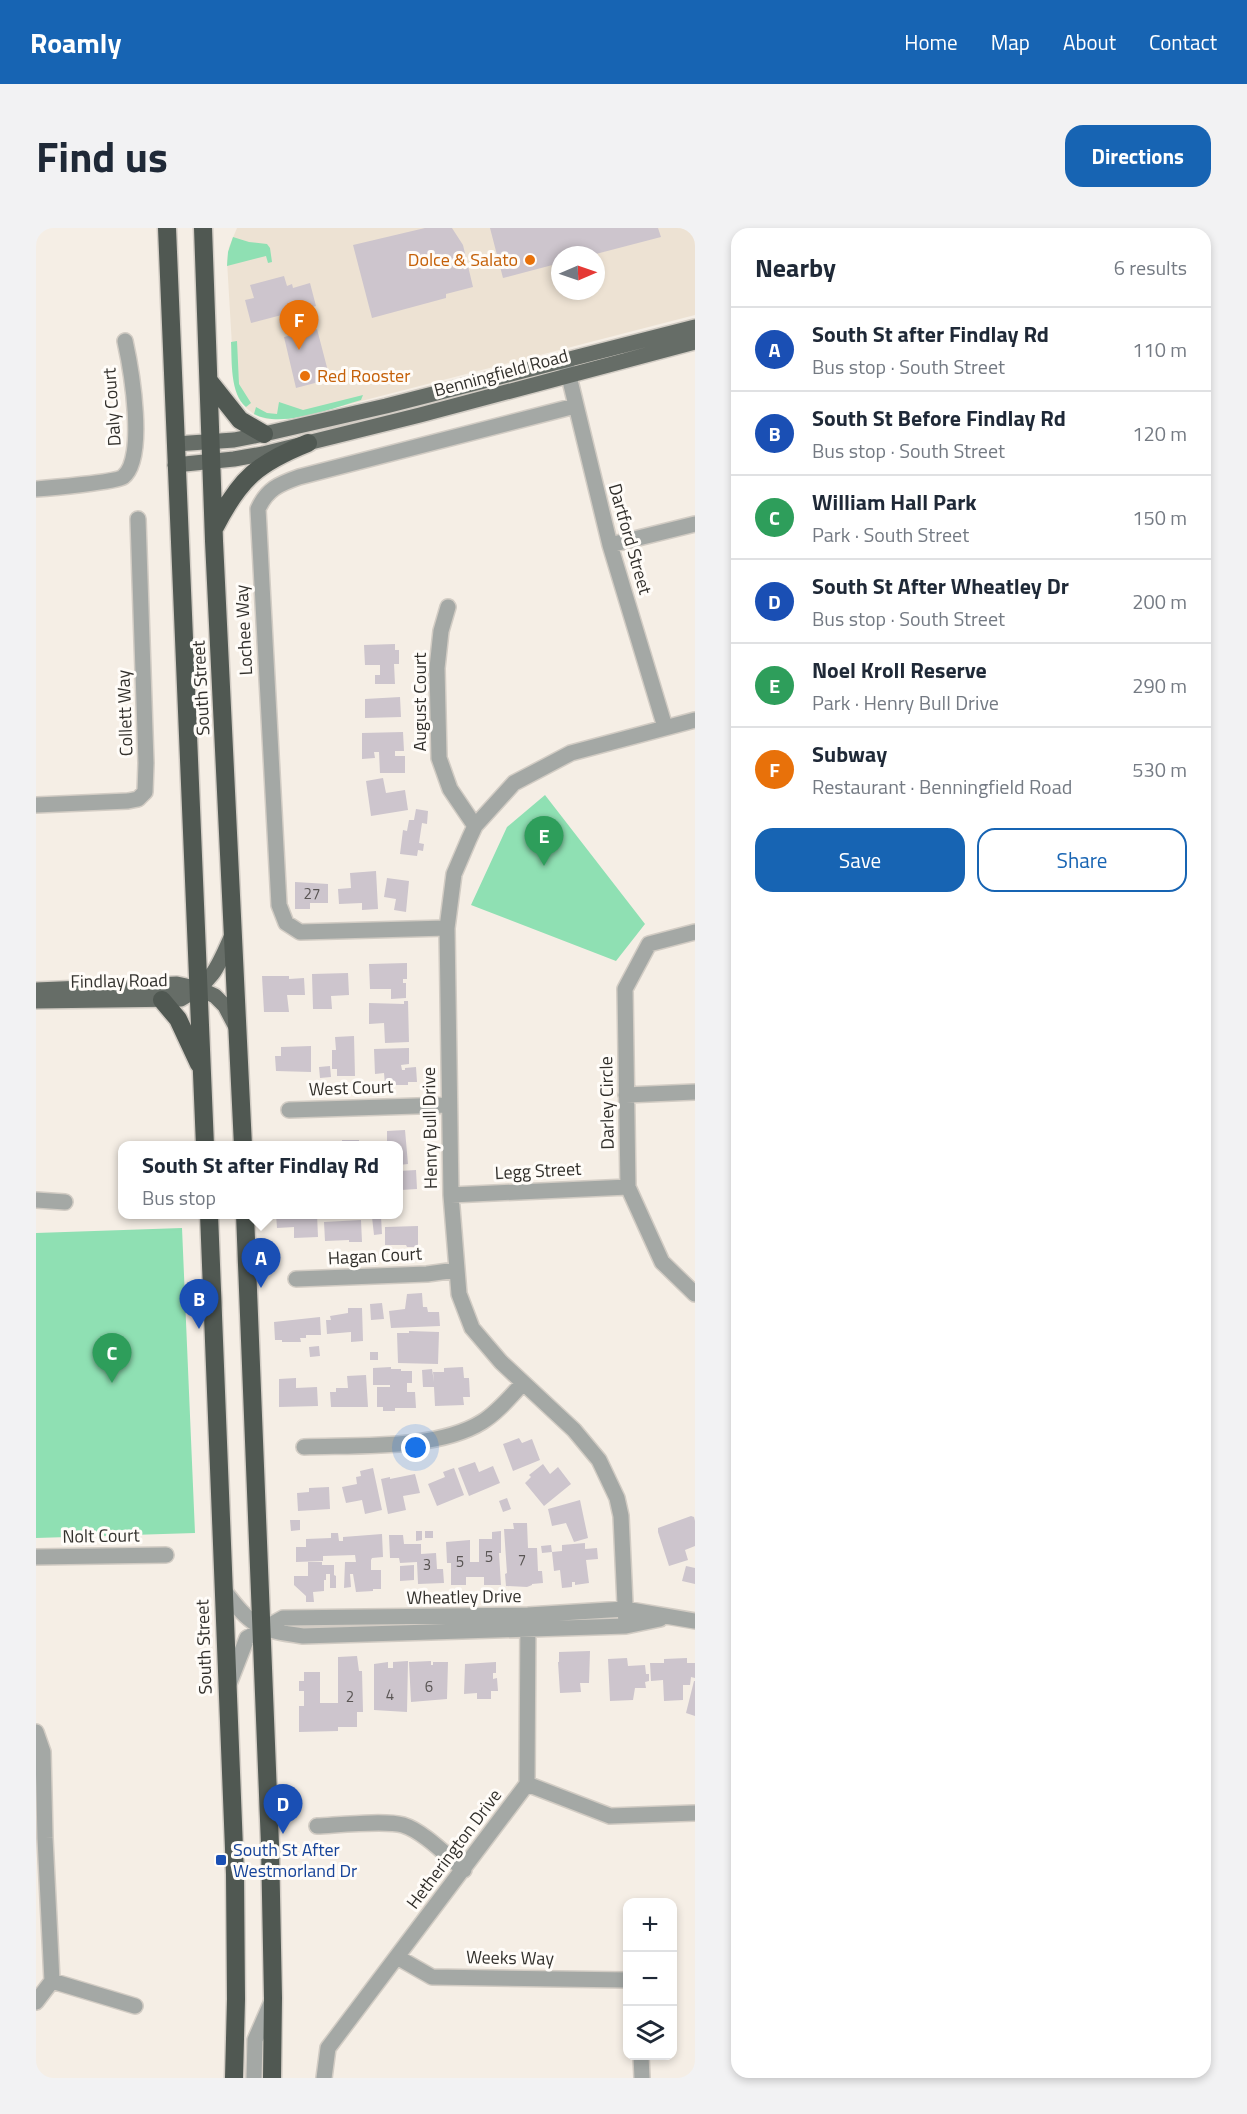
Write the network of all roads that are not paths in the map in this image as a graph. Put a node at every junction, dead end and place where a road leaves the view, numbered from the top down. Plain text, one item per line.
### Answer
1 (167, 228) edge
2 (203, 228) edge
3 (695, 327) edge
4 (125, 341) dead end
5 (695, 342) edge
6 (567, 368) junction
7 (209, 381) junction
8 (575, 406) junction
9 (264, 434) junction
10 (211, 441) junction
11 (308, 443) junction
12 (175, 444) junction
13 (212, 462) junction
14 (176, 465) junction
15 (36, 489) edge
16 (138, 519) dead end
17 (695, 524) edge
18 (214, 529) junction
19 (610, 545) junction
20 (448, 607) dead end
21 (695, 720) edge
22 (665, 727) junction
23 (36, 805) edge
24 (476, 826) junction
25 (447, 928) junction
26 (233, 932) junction
27 (695, 932) edge
28 (200, 989) junction
29 (36, 990) edge
30 (162, 1000) junction
31 (36, 1001) edge
32 (238, 1030) junction
33 (202, 1074) junction
34 (695, 1092) edge
35 (626, 1095) junction
36 (449, 1105) junction
37 (290, 1110) dead end
38 (205, 1141) edge
39 (243, 1141) edge
40 (628, 1187) junction
41 (451, 1195) junction
42 (36, 1200) edge
43 (65, 1202) dead end
44 (209, 1219) edge
45 (246, 1219) edge
46 (456, 1270) junction
47 (296, 1279) dead end
48 (695, 1294) edge
49 (523, 1383) junction
50 (304, 1447) dead end
51 (166, 1555) dead end
52 (36, 1557) edge
53 (223, 1589) junction
54 (625, 1609) junction
55 (669, 1618) junction
56 (528, 1621) junction
57 (695, 1621) edge
58 (626, 1626) junction
59 (262, 1628) junction
60 (226, 1689) junction
61 (36, 1732) edge
62 (527, 1784) junction
63 (695, 1813) edge
64 (317, 1826) dead end
65 (40, 1838) edge
66 (464, 1870) junction
67 (397, 1957) junction
68 (623, 1980) edge
69 (52, 1981) junction
70 (273, 1998) junction
71 (36, 2002) edge
72 (135, 2006) dead end
73 (641, 2060) edge
74 (234, 2078) edge
75 (254, 2078) edge
76 (272, 2078) edge
77 (324, 2078) edge
78 (642, 2078) edge

1 - 12 highway, South Street
2 - 7 highway, South Street
3 - 6 main road, Benningfield Road
4 - 15 street, Daly Court
5 - 6 main road, Benningfield Road
6 - 8 street, Dartford Street
6 - 9 main road, Benningfield Road
6 - 11 main road, Benningfield Road
7 - 9 highway
7 - 10 highway, South Street
8 - 19 street, Dartford Street
8 - 25 street, Lochee Way
9 - 10 main road, Benningfield Road
10 - 12 main road, Benningfield Road
10 - 13 highway, South Street
11 - 13 main road, Benningfield Road
11 - 18 highway
12 - 14 highway, South Street
13 - 14 main road, Benningfield Road
13 - 18 highway, South Street
14 - 28 highway, South Street
16 - 23 street, Collett Way
17 - 19 street
18 - 26 highway, South Street
19 - 22 street, Dartford Street
20 - 24 street, August Court
21 - 22 street, Henry Bull Drive
22 - 24 street, Henry Bull Drive
24 - 25 street, Henry Bull Drive
25 - 36 street, Henry Bull Drive
26 - 28 main road
26 - 32 highway, South Street
27 - 35 street, Darley Circle
28 - 29 main road, Findlay Road
28 - 30 main road, Findlay Road
28 - 32 main road, Findlay Road
28 - 33 highway, South Street
30 - 31 main road, Findlay Road
30 - 33 highway
32 - 39 highway, South Street
33 - 38 highway, South Street
34 - 35 street
35 - 40 street, Darley Circle
36 - 37 street, West Court
36 - 41 street, Henry Bull Drive
40 - 41 street, Legg Street
40 - 48 street, Darley Circle
41 - 46 street, Henry Bull Drive
42 - 43 street
44 - 53 highway, South Street
45 - 59 highway
46 - 47 street, Hagan Court
46 - 49 street, Henry Bull Drive
49 - 50 street
49 - 54 street, Henry Bull Drive
51 - 52 street, Nolt Court
53 - 59 street
53 - 60 highway, South Street
54 - 55 street, Wheatley Drive
54 - 56 street, Wheatley Drive
54 - 58 street, Henry Bull Drive
55 - 57 street, Wheatley Drive
55 - 58 street, Wheatley Drive
56 - 58 street, Wheatley Drive
56 - 59 street, Wheatley Drive
56 - 62 street, Hetherington Drive
59 - 60 street, Wheatley Drive
59 - 70 highway
60 - 74 highway, South Street
61 - 65 street
62 - 63 street
62 - 66 street, Hetherington Drive
64 - 66 street
65 - 69 street
66 - 67 street, Hetherington Drive
67 - 68 street, Weeks Way
67 - 77 street, Hetherington Drive
69 - 71 street
69 - 72 street
70 - 75 street
70 - 76 highway
73 - 78 street

